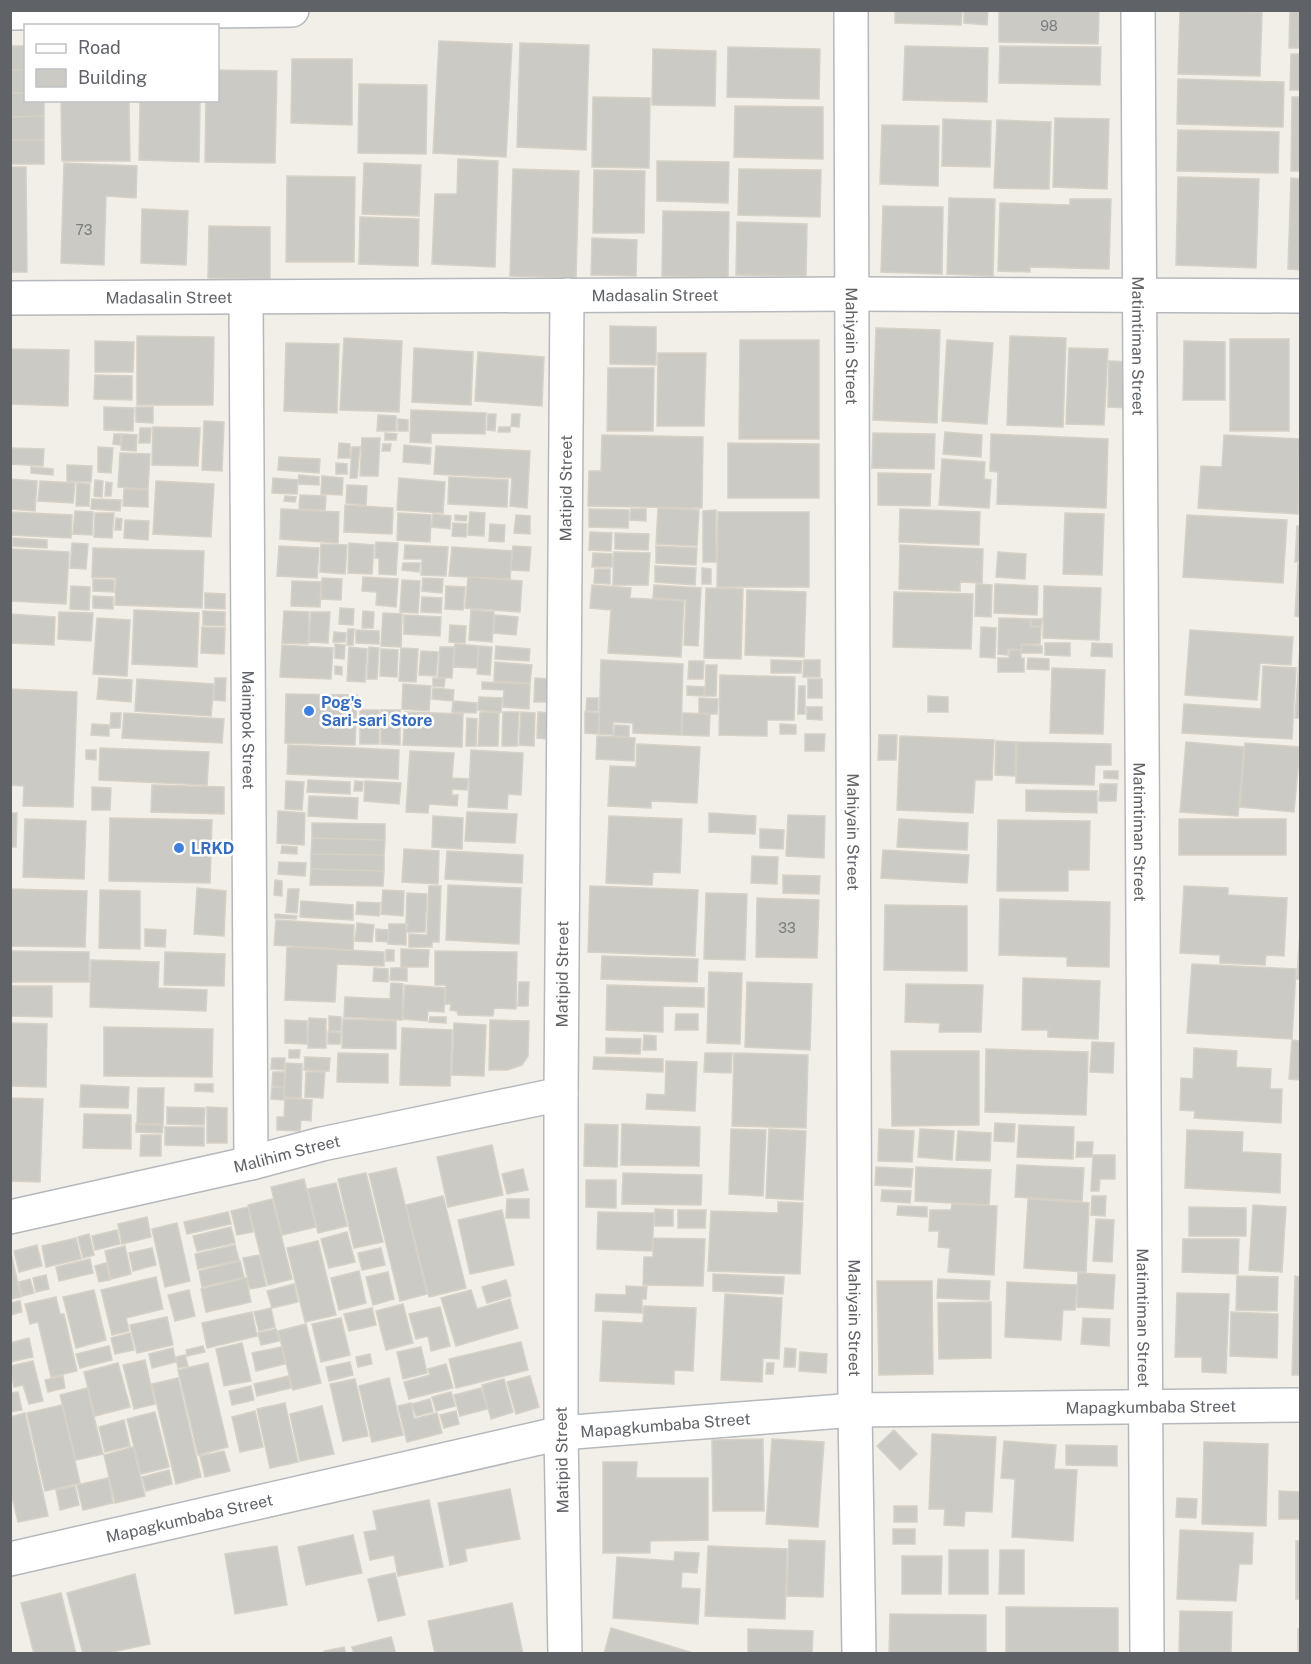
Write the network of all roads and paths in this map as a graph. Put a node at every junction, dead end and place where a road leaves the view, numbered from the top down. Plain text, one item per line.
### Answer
1 (292, 10) edge
2 (851, 10) edge
3 (1138, 10) edge
4 (10, 13) edge
5 (852, 294) junction
6 (567, 296) junction
7 (1300, 296) edge
8 (1138, 297) junction
9 (10, 298) edge
10 (246, 298) junction
11 (561, 1094) junction
12 (251, 1162) junction
13 (10, 1217) edge
14 (1300, 1405) edge
15 (1144, 1407) junction
16 (855, 1410) junction
17 (561, 1433) junction
18 (10, 1559) edge
19 (565, 1653) edge
20 (859, 1653) edge
21 (1147, 1653) edge

1 - 4 street
2 - 5 street, Mahiyain Street
3 - 8 street, Matimtiman Street
5 - 6 street, Madasalin Street
5 - 8 street, Madasalin Street
5 - 16 street, Mahiyain Street
6 - 10 street, Madasalin Street
6 - 11 street, Matipid Street
7 - 8 street, Madasalin Street
8 - 15 street, Matimtiman Street
9 - 10 street, Madasalin Street
10 - 12 street, Maimpok Street
11 - 12 street, Malihim Street
11 - 17 street, Matipid Street
12 - 13 street, Malihim Street
14 - 15 street, Mapagkumbaba Street
15 - 16 street, Mapagkumbaba Street
15 - 21 street, Matimtiman Street
16 - 17 street, Mapagkumbaba Street
16 - 20 street, Mahiyain Street
17 - 18 street, Mapagkumbaba Street
17 - 19 street, Matipid Street

